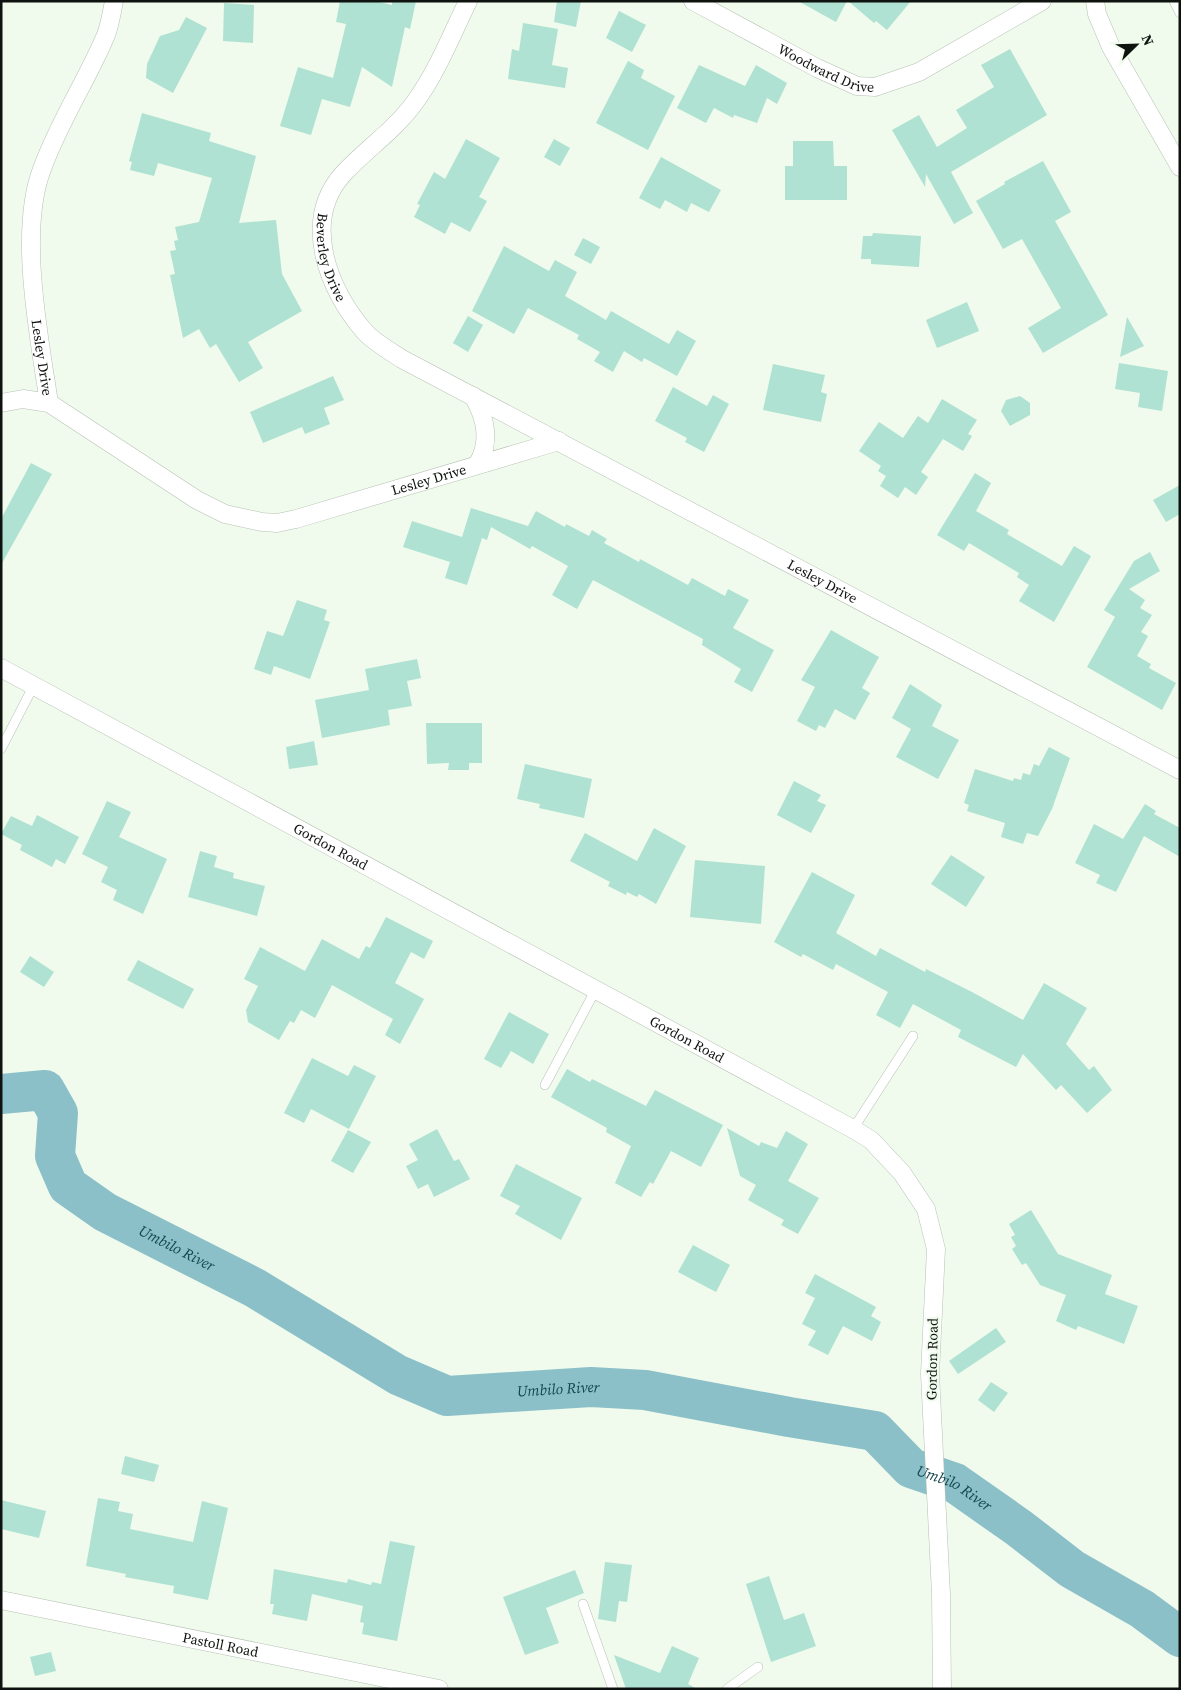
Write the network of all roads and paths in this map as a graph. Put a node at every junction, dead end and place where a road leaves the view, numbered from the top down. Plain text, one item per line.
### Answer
1 (114, 1) edge
2 (468, 1) edge
3 (693, 1) edge
4 (1042, 1) edge
5 (1095, 1) edge
6 (1174, 1) edge
7 (1180, 13) edge
8 (1180, 168) edge
9 (473, 396) junction
10 (1, 403) edge
11 (48, 403) junction
12 (559, 441) junction
13 (477, 465) junction
14 (1, 668) edge
15 (34, 685) junction
16 (1, 749) edge
17 (1180, 770) edge
18 (596, 988) junction
19 (913, 1036) dead end
20 (545, 1085) dead end
21 (854, 1129) junction
22 (1, 1600) edge
23 (583, 1604) dead end
24 (758, 1667) dead end
25 (440, 1689) edge
26 (613, 1689) edge
27 (727, 1689) edge
28 (942, 1689) edge

1 - 11 street, Lesley Drive
2 - 9 street, Beverley Drive
3 - 4 street, Woodward Drive
5 - 8 street
6 - 7 lane
9 - 12 street, Beverley Drive
9 - 13 street
10 - 11 street
11 - 13 street, Lesley Drive
12 - 13 street, Lesley Drive
12 - 17 street, Lesley Drive
14 - 15 street, Gordon Road
15 - 16 lane
15 - 18 street, Gordon Road
18 - 20 lane
18 - 21 street, Gordon Road
19 - 21 lane
21 - 28 street, Gordon Road
22 - 25 street, Pastoll Road
23 - 26 lane
24 - 27 lane

